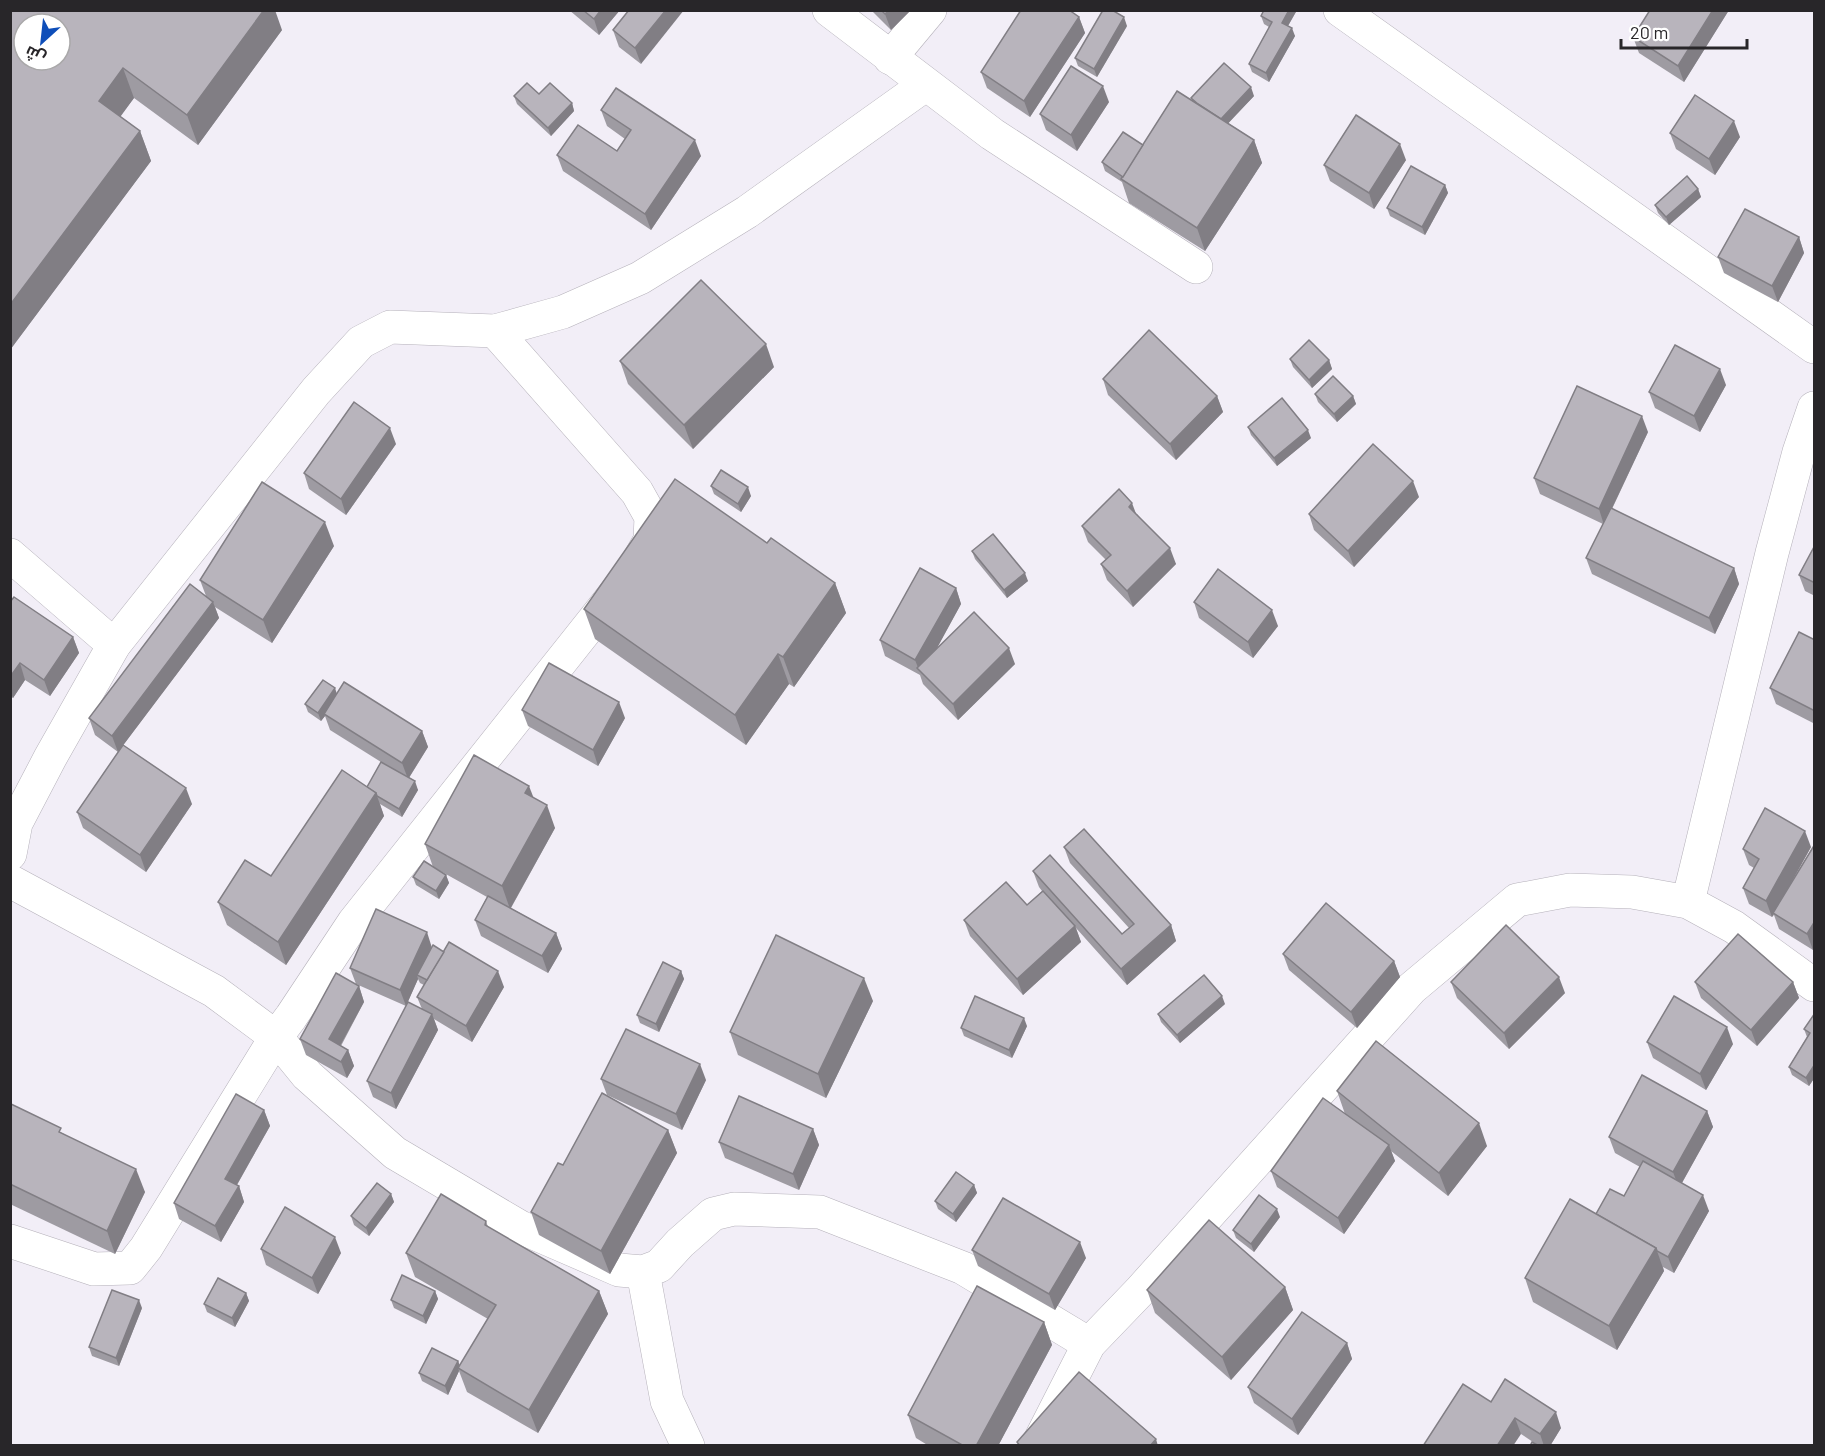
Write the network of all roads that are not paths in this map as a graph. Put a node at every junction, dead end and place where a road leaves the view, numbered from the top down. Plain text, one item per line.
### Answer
1 (829, 10) edge
2 (930, 10) edge
3 (1340, 10) edge
4 (890, 58) junction
5 (925, 85) junction
6 (1196, 267) dead end
7 (495, 331) junction
8 (1815, 347) edge
9 (1815, 408) edge
10 (10, 555) edge
11 (114, 645) junction
12 (10, 854) edge
13 (10, 881) edge
14 (1688, 902) junction
15 (1815, 985) edge
16 (276, 1037) junction
17 (10, 1241) edge
18 (643, 1272) junction
19 (1089, 1344) junction
20 (688, 1446) edge
21 (1036, 1446) edge

1 - 4 street
2 - 4 street
3 - 8 street
4 - 5 street
5 - 6 street
5 - 7 street
7 - 11 street
7 - 16 street
9 - 14 street
10 - 11 street
11 - 12 street
13 - 16 street
14 - 15 street
14 - 19 street
16 - 17 street
16 - 18 street
18 - 19 street
18 - 20 street
19 - 21 street

